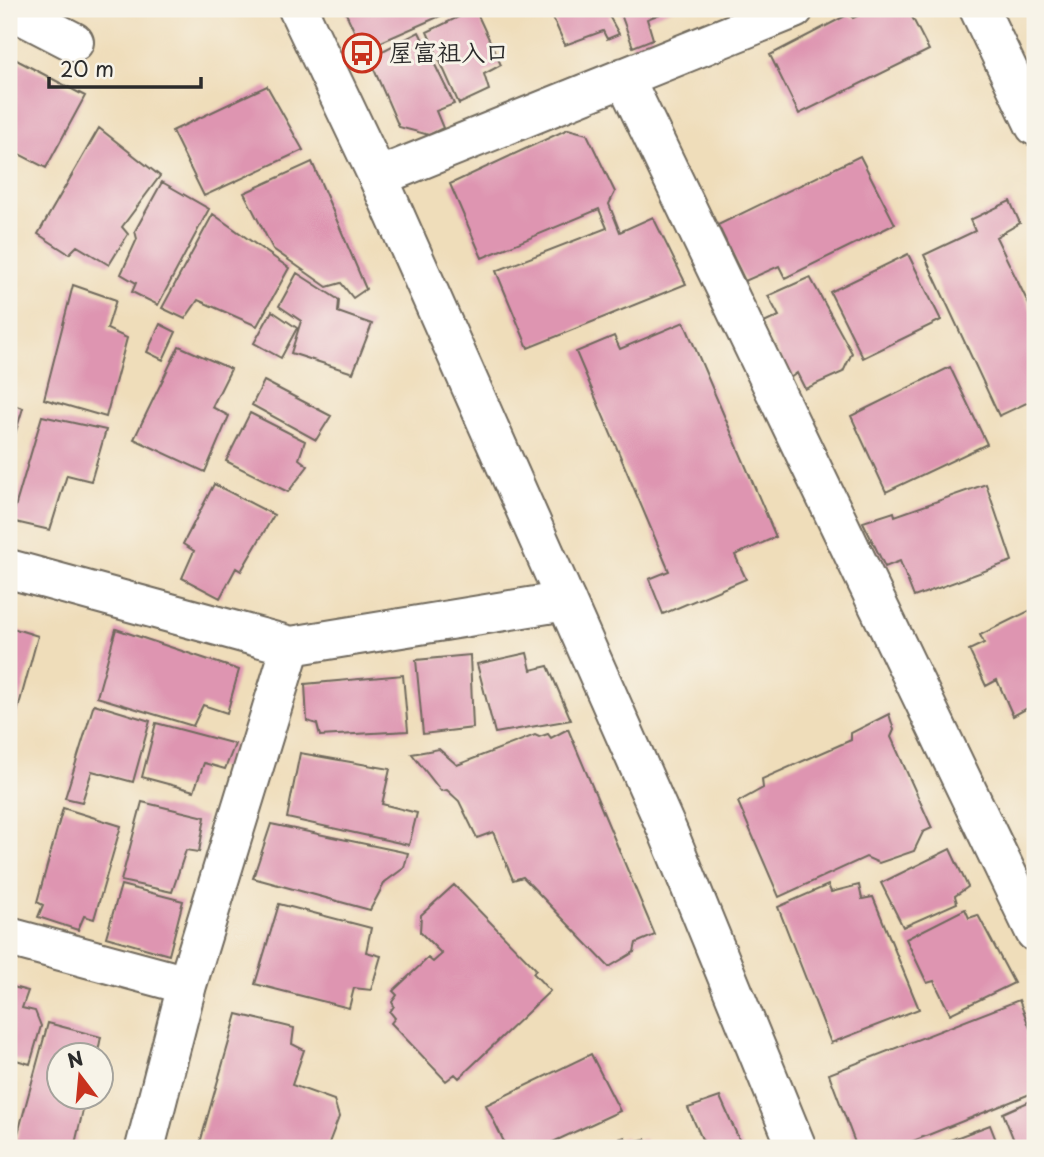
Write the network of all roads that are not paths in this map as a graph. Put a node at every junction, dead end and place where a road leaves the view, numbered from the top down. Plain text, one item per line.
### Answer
1 (10, 9) edge
2 (298, 9) edge
3 (794, 9) edge
4 (979, 9) edge
5 (74, 42) dead end
6 (624, 77) junction
7 (1035, 126) edge
8 (378, 177) junction
9 (9, 569) edge
10 (566, 601) junction
11 (291, 646) junction
12 (1035, 932) edge
13 (9, 937) edge
14 (187, 985) junction
15 (145, 1148) edge
16 (797, 1148) edge

1 - 5 street
2 - 8 street
3 - 6 street
4 - 7 street
6 - 8 street
6 - 12 street
8 - 10 street
9 - 11 street
10 - 11 street
10 - 16 street
11 - 14 street
13 - 14 street
14 - 15 street

